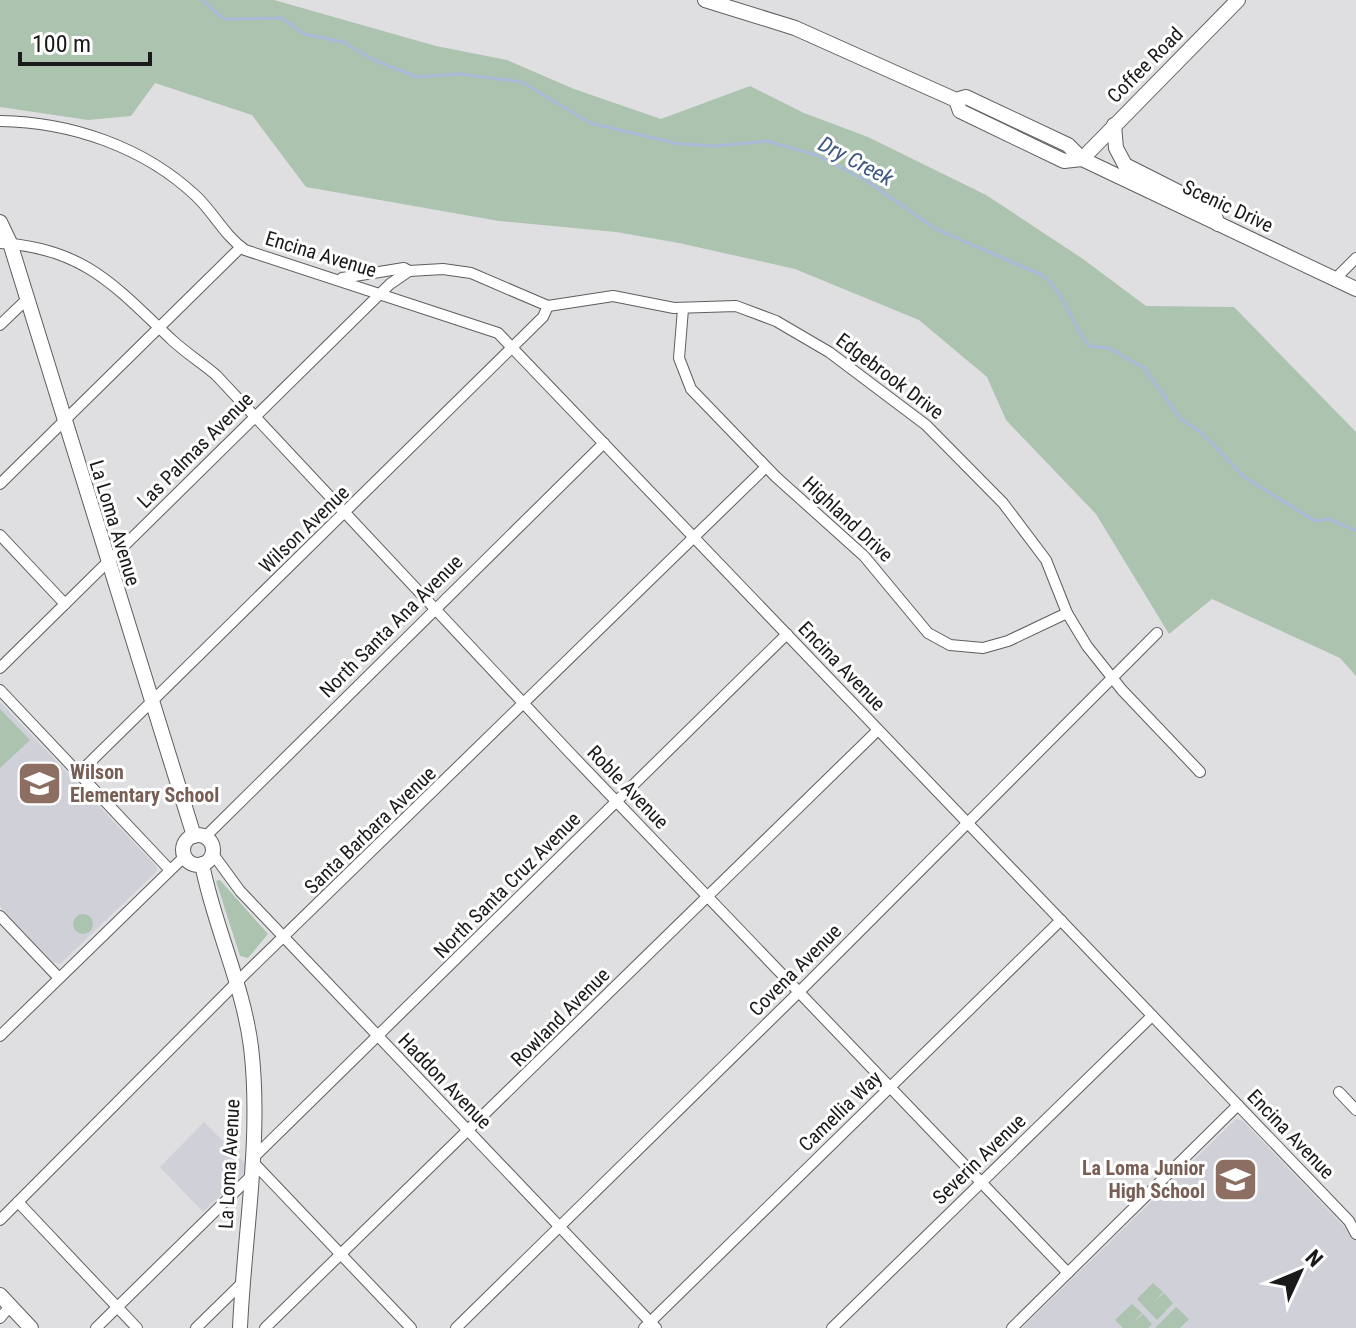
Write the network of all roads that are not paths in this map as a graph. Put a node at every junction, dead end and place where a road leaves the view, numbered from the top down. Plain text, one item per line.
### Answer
1 (705, 0) edge
2 (1238, 0) edge
3 (0, 121) edge
4 (1114, 125) junction
5 (1082, 159) junction
6 (0, 222) edge
7 (1218, 224) junction
8 (5, 243) edge
9 (241, 247) junction
10 (1356, 258) edge
11 (409, 271) junction
12 (338, 278) junction
13 (1335, 279) junction
14 (1356, 289) edge
15 (381, 292) junction
16 (25, 301) junction
17 (548, 306) junction
18 (683, 309) junction
19 (0, 325) edge
20 (161, 329) junction
21 (512, 347) junction
22 (255, 417) junction
23 (63, 422) junction
24 (604, 443) junction
25 (766, 467) junction
26 (0, 484) edge
27 (345, 514) junction
28 (0, 535) edge
29 (694, 537) junction
30 (106, 563) junction
31 (65, 604) junction
32 (434, 609) junction
33 (1067, 613) junction
34 (1157, 633) dead end
35 (787, 634) junction
36 (0, 668) edge
37 (1111, 678) junction
38 (0, 690) edge
39 (150, 703) junction
40 (524, 704) junction
41 (878, 730) junction
42 (1200, 772) dead end
43 (79, 773) junction
44 (617, 802) junction
45 (967, 823) junction
46 (200, 836) junction
47 (185, 856) junction
48 (207, 859) junction
49 (169, 869) junction
50 (708, 897) junction
51 (0, 916) edge
52 (1061, 920) junction
53 (283, 937) junction
54 (59, 978) junction
55 (237, 984) junction
56 (799, 992) junction
57 (1152, 1016) junction
58 (0, 1036) edge
59 (378, 1037) junction
60 (890, 1087) junction
61 (1339, 1092) dead end
62 (1238, 1105) junction
63 (1356, 1110) edge
64 (469, 1132) junction
65 (251, 1160) junction
66 (249, 1178) junction
67 (981, 1182) junction
68 (18, 1202) junction
69 (1354, 1219) edge
70 (0, 1220) edge
71 (559, 1226) junction
72 (1356, 1234) edge
73 (341, 1255) junction
74 (1068, 1273) junction
75 (242, 1283) junction
76 (5, 1301) edge
77 (117, 1307) junction
78 (0, 1318) edge
79 (650, 1326) edge
80 (31, 1328) edge
81 (96, 1328) edge
82 (137, 1328) edge
83 (196, 1328) edge
84 (240, 1328) edge
85 (265, 1328) edge
86 (411, 1328) edge
87 (456, 1328) edge
88 (832, 1328) edge
89 (1012, 1328) edge

1 - 5 main road, Scenic Drive
2 - 4 main road, Coffee Road
3 - 9 street
4 - 5 main road, Coffee Road
4 - 7 main road
5 - 7 main road, Scenic Drive
6 - 8 main road, La Loma Avenue
7 - 13 main road, Scenic Drive
8 - 16 main road, La Loma Avenue
8 - 20 street, Roble Avenue
9 - 12 street, Encina Avenue
9 - 20 street
10 - 13 street
11 - 12 street
11 - 15 street
11 - 17 street
12 - 15 street, Encina Avenue
13 - 14 main road, Scenic Drive
15 - 21 street, Encina Avenue
15 - 22 street, Las Palmas Avenue
16 - 19 street
16 - 23 main road, La Loma Avenue
17 - 18 street, Edgebrook Drive
17 - 21 street, Wilson Avenue
18 - 25 street, Highland Drive
18 - 33 street, Edgebrook Drive
20 - 22 street, Roble Avenue
20 - 23 street
21 - 24 street, Encina Avenue
21 - 27 street, Wilson Avenue
22 - 27 street, Roble Avenue
22 - 30 street, Las Palmas Avenue
23 - 26 street
23 - 30 main road, La Loma Avenue
24 - 29 street, Encina Avenue
24 - 32 street, North Santa Ana Avenue
25 - 29 street, Santa Barbara Avenue
25 - 33 street, Highland Drive
27 - 32 street, Roble Avenue
27 - 39 street, Wilson Avenue
28 - 31 street
29 - 35 street, Encina Avenue
29 - 40 street, Santa Barbara Avenue
30 - 31 street, Las Palmas Avenue
30 - 39 main road, La Loma Avenue
31 - 36 street, Las Palmas Avenue
32 - 40 street, Roble Avenue
32 - 46 street, North Santa Ana Avenue
33 - 37 street, Edgebrook Drive
34 - 37 street, Covena Avenue
35 - 41 street, Encina Avenue
35 - 44 street, North Santa Cruz Avenue
37 - 42 street, Edgebrook Drive
37 - 45 street, Covena Avenue
38 - 43 street
39 - 43 street, Wilson Avenue
39 - 46 main road, La Loma Avenue
40 - 44 street, Roble Avenue
40 - 53 street, Santa Barbara Avenue
41 - 45 street, Encina Avenue
41 - 50 street, Rowland Avenue
43 - 49 street
44 - 50 street, Roble Avenue
44 - 59 street, North Santa Cruz Avenue
45 - 52 street, Encina Avenue
45 - 56 street, Covena Avenue
46 - 47 main road
46 - 48 main road
47 - 48 main road
47 - 49 street
48 - 53 street, Haddon Avenue
48 - 55 main road, La Loma Avenue
49 - 54 street
50 - 56 street, Roble Avenue
50 - 64 street, Rowland Avenue
51 - 54 street
52 - 57 street, Encina Avenue
52 - 60 street, Camellia Way
53 - 55 street, Santa Barbara Avenue
53 - 59 street, Haddon Avenue
54 - 58 street
55 - 65 main road, La Loma Avenue
55 - 68 street, Santa Barbara Avenue
56 - 60 street, Roble Avenue
56 - 71 street, Covena Avenue
57 - 62 street, Encina Avenue
57 - 67 street, Severin Avenue
59 - 64 street, Haddon Avenue
59 - 65 street, North Santa Cruz Avenue
60 - 67 street, Roble Avenue
60 - 79 street, Camellia Way
61 - 63 street
62 - 69 street, Encina Avenue
62 - 74 street
64 - 71 street, Haddon Avenue
64 - 73 street, Rowland Avenue
65 - 66 main road, La Loma Avenue
65 - 73 street
66 - 75 main road, La Loma Avenue
66 - 77 street
67 - 74 street, Roble Avenue
67 - 88 street, Severin Avenue
68 - 70 street, Santa Barbara Avenue
68 - 77 street
69 - 72 street, Encina Avenue
71 - 79 street, Haddon Avenue
71 - 87 street, Covena Avenue
73 - 85 street, Rowland Avenue
73 - 86 street
74 - 89 street
75 - 83 street
75 - 84 main road, La Loma Avenue
76 - 78 street
76 - 80 main road
77 - 81 street
77 - 82 street

